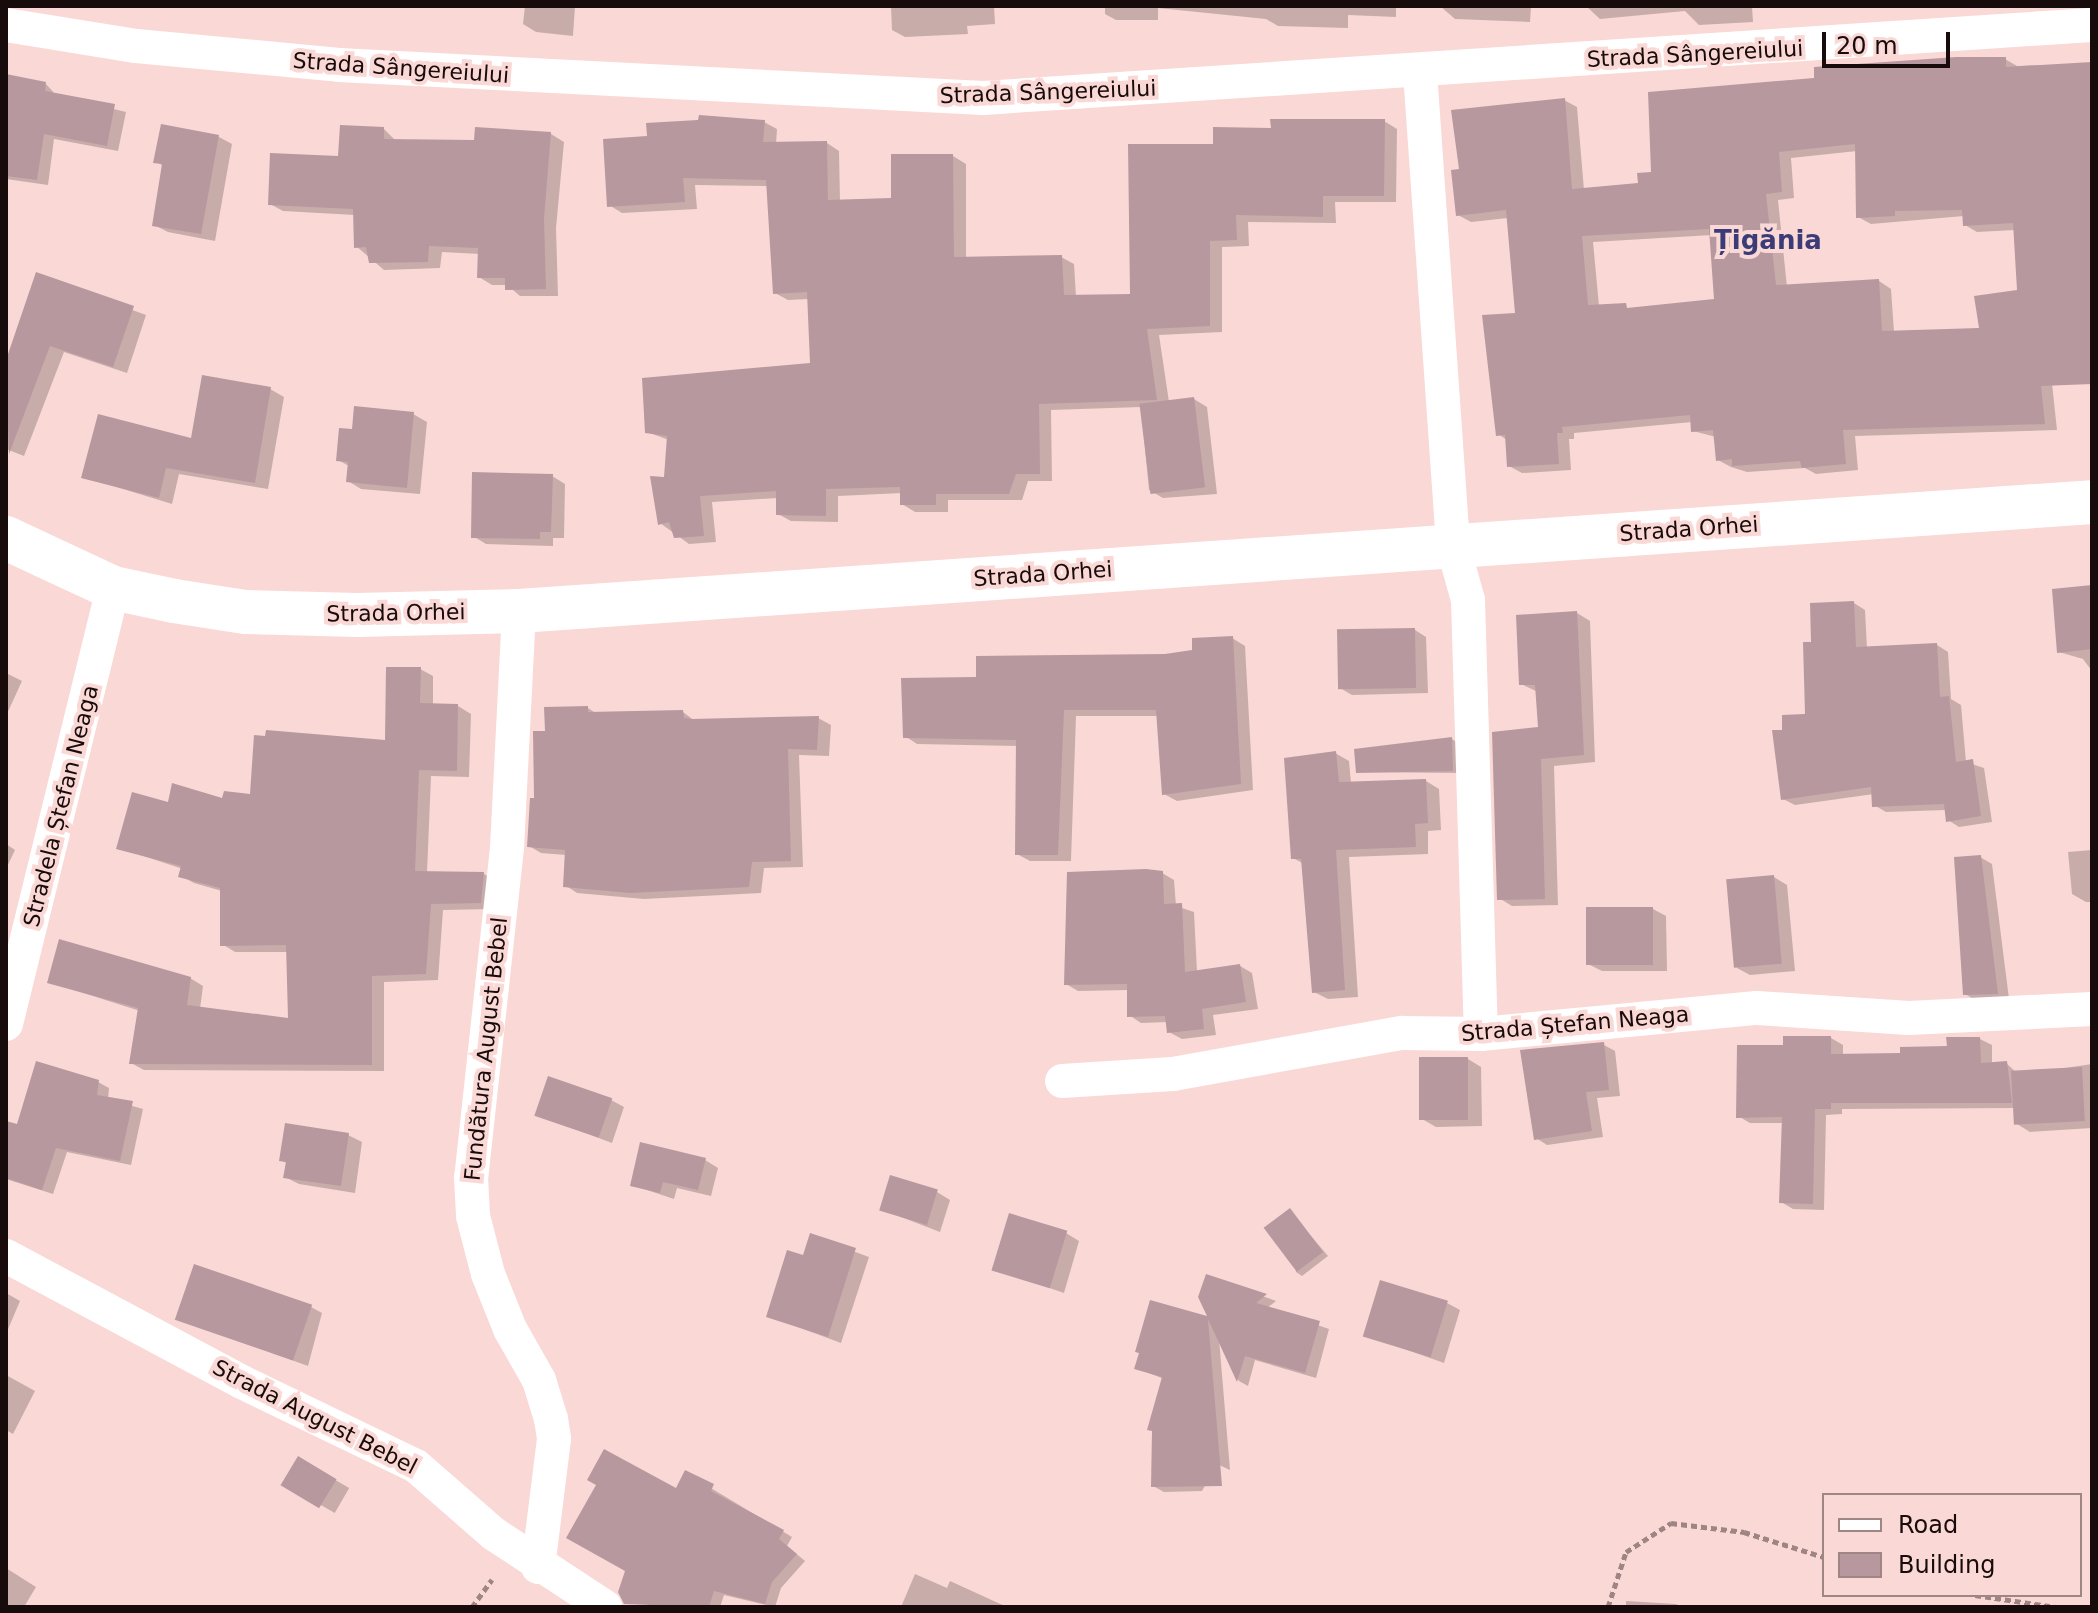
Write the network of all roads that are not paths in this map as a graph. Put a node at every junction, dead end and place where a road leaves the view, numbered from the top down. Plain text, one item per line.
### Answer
1 (6, 25) edge
2 (2092, 25) edge
3 (1420, 72) junction
4 (2092, 502) edge
5 (6, 538) edge
6 (1453, 546) junction
7 (113, 588) junction
8 (519, 611) junction
9 (2092, 1009) edge
10 (6, 1024) edge
11 (1481, 1034) junction
12 (1062, 1081) dead end
13 (6, 1256) edge
14 (538, 1567) junction
15 (605, 1607) edge

1 - 3 street, Strada Sângereiului
2 - 3 street, Strada Sângereiului
3 - 6 street
4 - 6 street, Strada Orhei
5 - 7 street, Strada Orhei
6 - 8 street, Strada Orhei
6 - 11 street
7 - 8 street, Strada Orhei
7 - 10 street, Stradela Ștefan Neaga
8 - 14 street, Fundătura August Bebel
9 - 11 street, Strada Ștefan Neaga
11 - 12 street, Strada Ștefan Neaga
13 - 14 street, Strada August Bebel
14 - 15 street, Strada August Bebel

